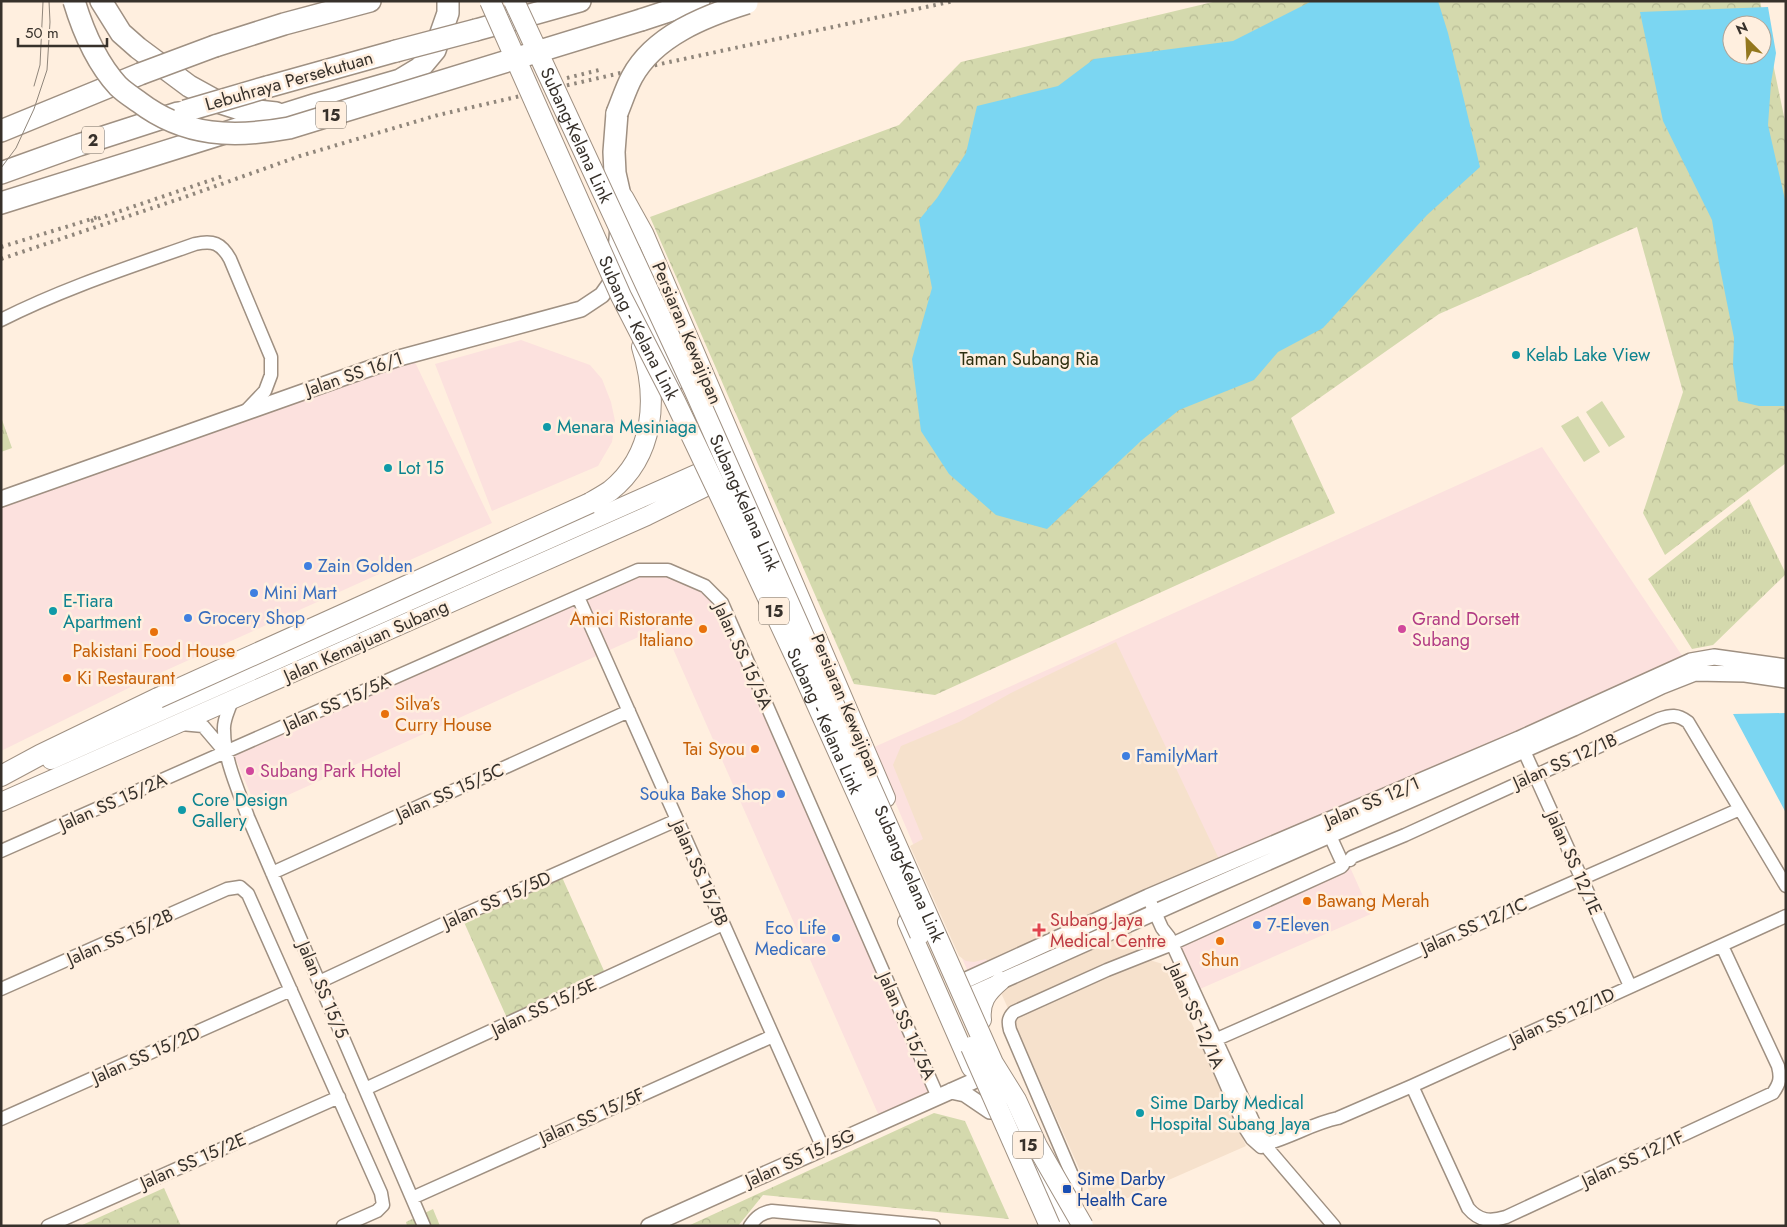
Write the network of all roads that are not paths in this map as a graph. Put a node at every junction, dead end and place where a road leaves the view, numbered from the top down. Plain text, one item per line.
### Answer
1 (74, 1) edge
2 (101, 1) edge
3 (370, 1) edge
4 (448, 1) edge
5 (490, 1) edge
6 (514, 1) edge
7 (580, 1) edge
8 (699, 1) edge
9 (750, 2) edge
10 (317, 104) junction
11 (1, 132) edge
12 (1, 173) edge
13 (618, 185) junction
14 (1, 203) edge
15 (621, 296) junction
16 (1, 320) edge
17 (246, 411) junction
18 (706, 470) junction
19 (754, 492) junction
20 (1, 499) edge
21 (561, 501) dead end
22 (669, 505) junction
23 (735, 516) junction
24 (573, 529) junction
25 (578, 597) junction
26 (1786, 667) edge
27 (1786, 680) edge
28 (232, 700) junction
29 (629, 712) junction
30 (179, 724) junction
31 (1521, 745) junction
32 (226, 753) junction
33 (1535, 775) junction
34 (1, 776) edge
35 (1, 782) edge
36 (1, 802) edge
37 (1740, 809) junction
38 (677, 820) junction
39 (1327, 829) junction
40 (1, 851) edge
41 (1350, 860) dead end
42 (272, 873) junction
43 (1582, 879) junction
44 (1786, 886) edge
45 (1148, 897) junction
46 (1155, 912) junction
47 (1786, 916) edge
48 (723, 924) junction
49 (1166, 939) junction
50 (1722, 946) junction
51 (319, 982) junction
52 (1001, 982) junction
53 (1630, 986) junction
54 (967, 988) junction
55 (1, 989) edge
56 (291, 990) junction
57 (942, 995) junction
58 (982, 1020) junction
59 (773, 1036) junction
60 (1212, 1041) junction
61 (993, 1063) junction
62 (976, 1080) junction
63 (1412, 1086) junction
64 (365, 1089) junction
65 (944, 1094) junction
66 (339, 1097) junction
67 (990, 1110) junction
68 (1, 1119) edge
69 (1003, 1141) junction
70 (1269, 1146) junction
71 (823, 1148) junction
72 (412, 1198) junction
73 (48, 1226) edge
74 (343, 1226) edge
75 (424, 1226) edge
76 (649, 1226) edge
77 (750, 1226) edge
78 (934, 1226) edge
79 (1040, 1226) edge
80 (1050, 1226) edge
81 (1065, 1226) edge
82 (1074, 1226) edge
83 (1082, 1226) edge
84 (1091, 1226) edge
85 (1334, 1226) edge

1 - 8 highway, 15, bridge
2 - 10 highway
3 - 11 highway, 2, bridge
4 - 10 highway
5 - 15 main road, Subang - Kelana Link / 15, bridge
6 - 61 main road, Subang-Kelana Link / 15, bridge
7 - 12 highway, Lebuhraya Persekutuan / 2, bridge
9 - 13 highway, bridge
10 - 14 highway
13 - 17 street, Jalan SS 16/1
13 - 18 highway
13 - 19 main road, Persiaran Kewajipan
15 - 34 main road, bridge
15 - 80 main road, Subang - Kelana Link / 15, bridge
16 - 17 street
17 - 20 street, Jalan SS 16/1
18 - 19 main road
18 - 22 main road, Jalan Kemajuan Subang
18 - 23 main road, Persiaran Kewajipan
18 - 24 main road, Jalan Kemajuan Subang
19 - 54 main road, Persiaran Kewajipan
21 - 24 main road
22 - 23 main road
22 - 28 main road, Jalan Kemajuan Subang
23 - 57 main road, Persiaran Kewajipan
24 - 35 main road, Jalan Kemajuan Subang
25 - 29 street, Jalan SS 15/5B
25 - 32 street, Jalan SS 15/5A
25 - 65 street, Jalan SS 15/5A
26 - 31 street, Jalan SS 12/1
27 - 31 street, Jalan SS 12/1
28 - 30 main road, Jalan Kemajuan Subang
28 - 32 street, Jalan SS 15/5
29 - 38 street, Jalan SS 15/5B
29 - 42 street, Jalan SS 15/5C
30 - 32 street, Jalan SS 15/5
30 - 36 main road, Jalan Kemajuan Subang
31 - 33 street, Jalan SS 12/1E
31 - 39 street, Jalan SS 12/1
32 - 40 street, Jalan SS 15/2A
32 - 42 street, Jalan SS 15/5
33 - 37 street, Jalan SS 12/1B
33 - 41 street, Jalan SS 12/1B
33 - 43 street, Jalan SS 12/1E
37 - 43 street, Jalan SS 12/1C
37 - 44 street
38 - 48 street, Jalan SS 15/5B
38 - 51 street, Jalan SS 15/5D
39 - 45 street, Jalan SS 12/1
39 - 46 street, Jalan SS 12/1
39 - 49 street
42 - 51 street, Jalan SS 15/5
43 - 53 street, Jalan SS 12/1E
43 - 60 street, Jalan SS 12/1C
45 - 46 street, Jalan SS 12/1A
45 - 54 street, Jalan SS 12/1
46 - 49 street, Jalan SS 12/1A
46 - 52 street, Jalan SS 12/1
47 - 50 street, Jalan SS 12/1D
48 - 59 street, Jalan SS 15/5B
48 - 64 street, Jalan SS 15/5E
49 - 60 street, Jalan SS 12/1A
49 - 84 street
50 - 53 street, Jalan SS 12/1D
50 - 63 street, Jalan SS 12/1F
51 - 64 street, Jalan SS 15/5
52 - 54 street, Jalan SS 12/1
52 - 58 main road
53 - 63 street, Jalan SS 12/1D
54 - 57 main road
54 - 58 main road, Persiaran Kewajipan
55 - 56 street, Jalan SS 15/2B
56 - 66 street
56 - 68 street, Jalan SS 15/2D
57 - 62 main road, Persiaran Kewajipan
57 - 69 main road
58 - 82 main road, Persiaran Kewajipan
59 - 71 street, Jalan SS 15/5B
59 - 72 street, Jalan SS 15/5F
60 - 70 street, Jalan SS 12/1A
61 - 81 main road, 15, bridge
61 - 83 main road, bridge
62 - 65 street, Jalan SS 15/5G
62 - 67 main road, Persiaran Kewajipan
63 - 70 street, Jalan SS 12/1D
64 - 72 street, Jalan SS 15/5
65 - 67 street
65 - 71 street, Jalan SS 15/5G
66 - 73 street, Jalan SS 15/2E
66 - 74 street
67 - 69 main road, Persiaran Kewajipan
69 - 79 main road, Persiaran Kewajipan
70 - 85 street, Jalan SS 12/1A
71 - 76 street, Jalan SS 15/5G
72 - 75 street, Jalan SS 15/5
77 - 78 street

